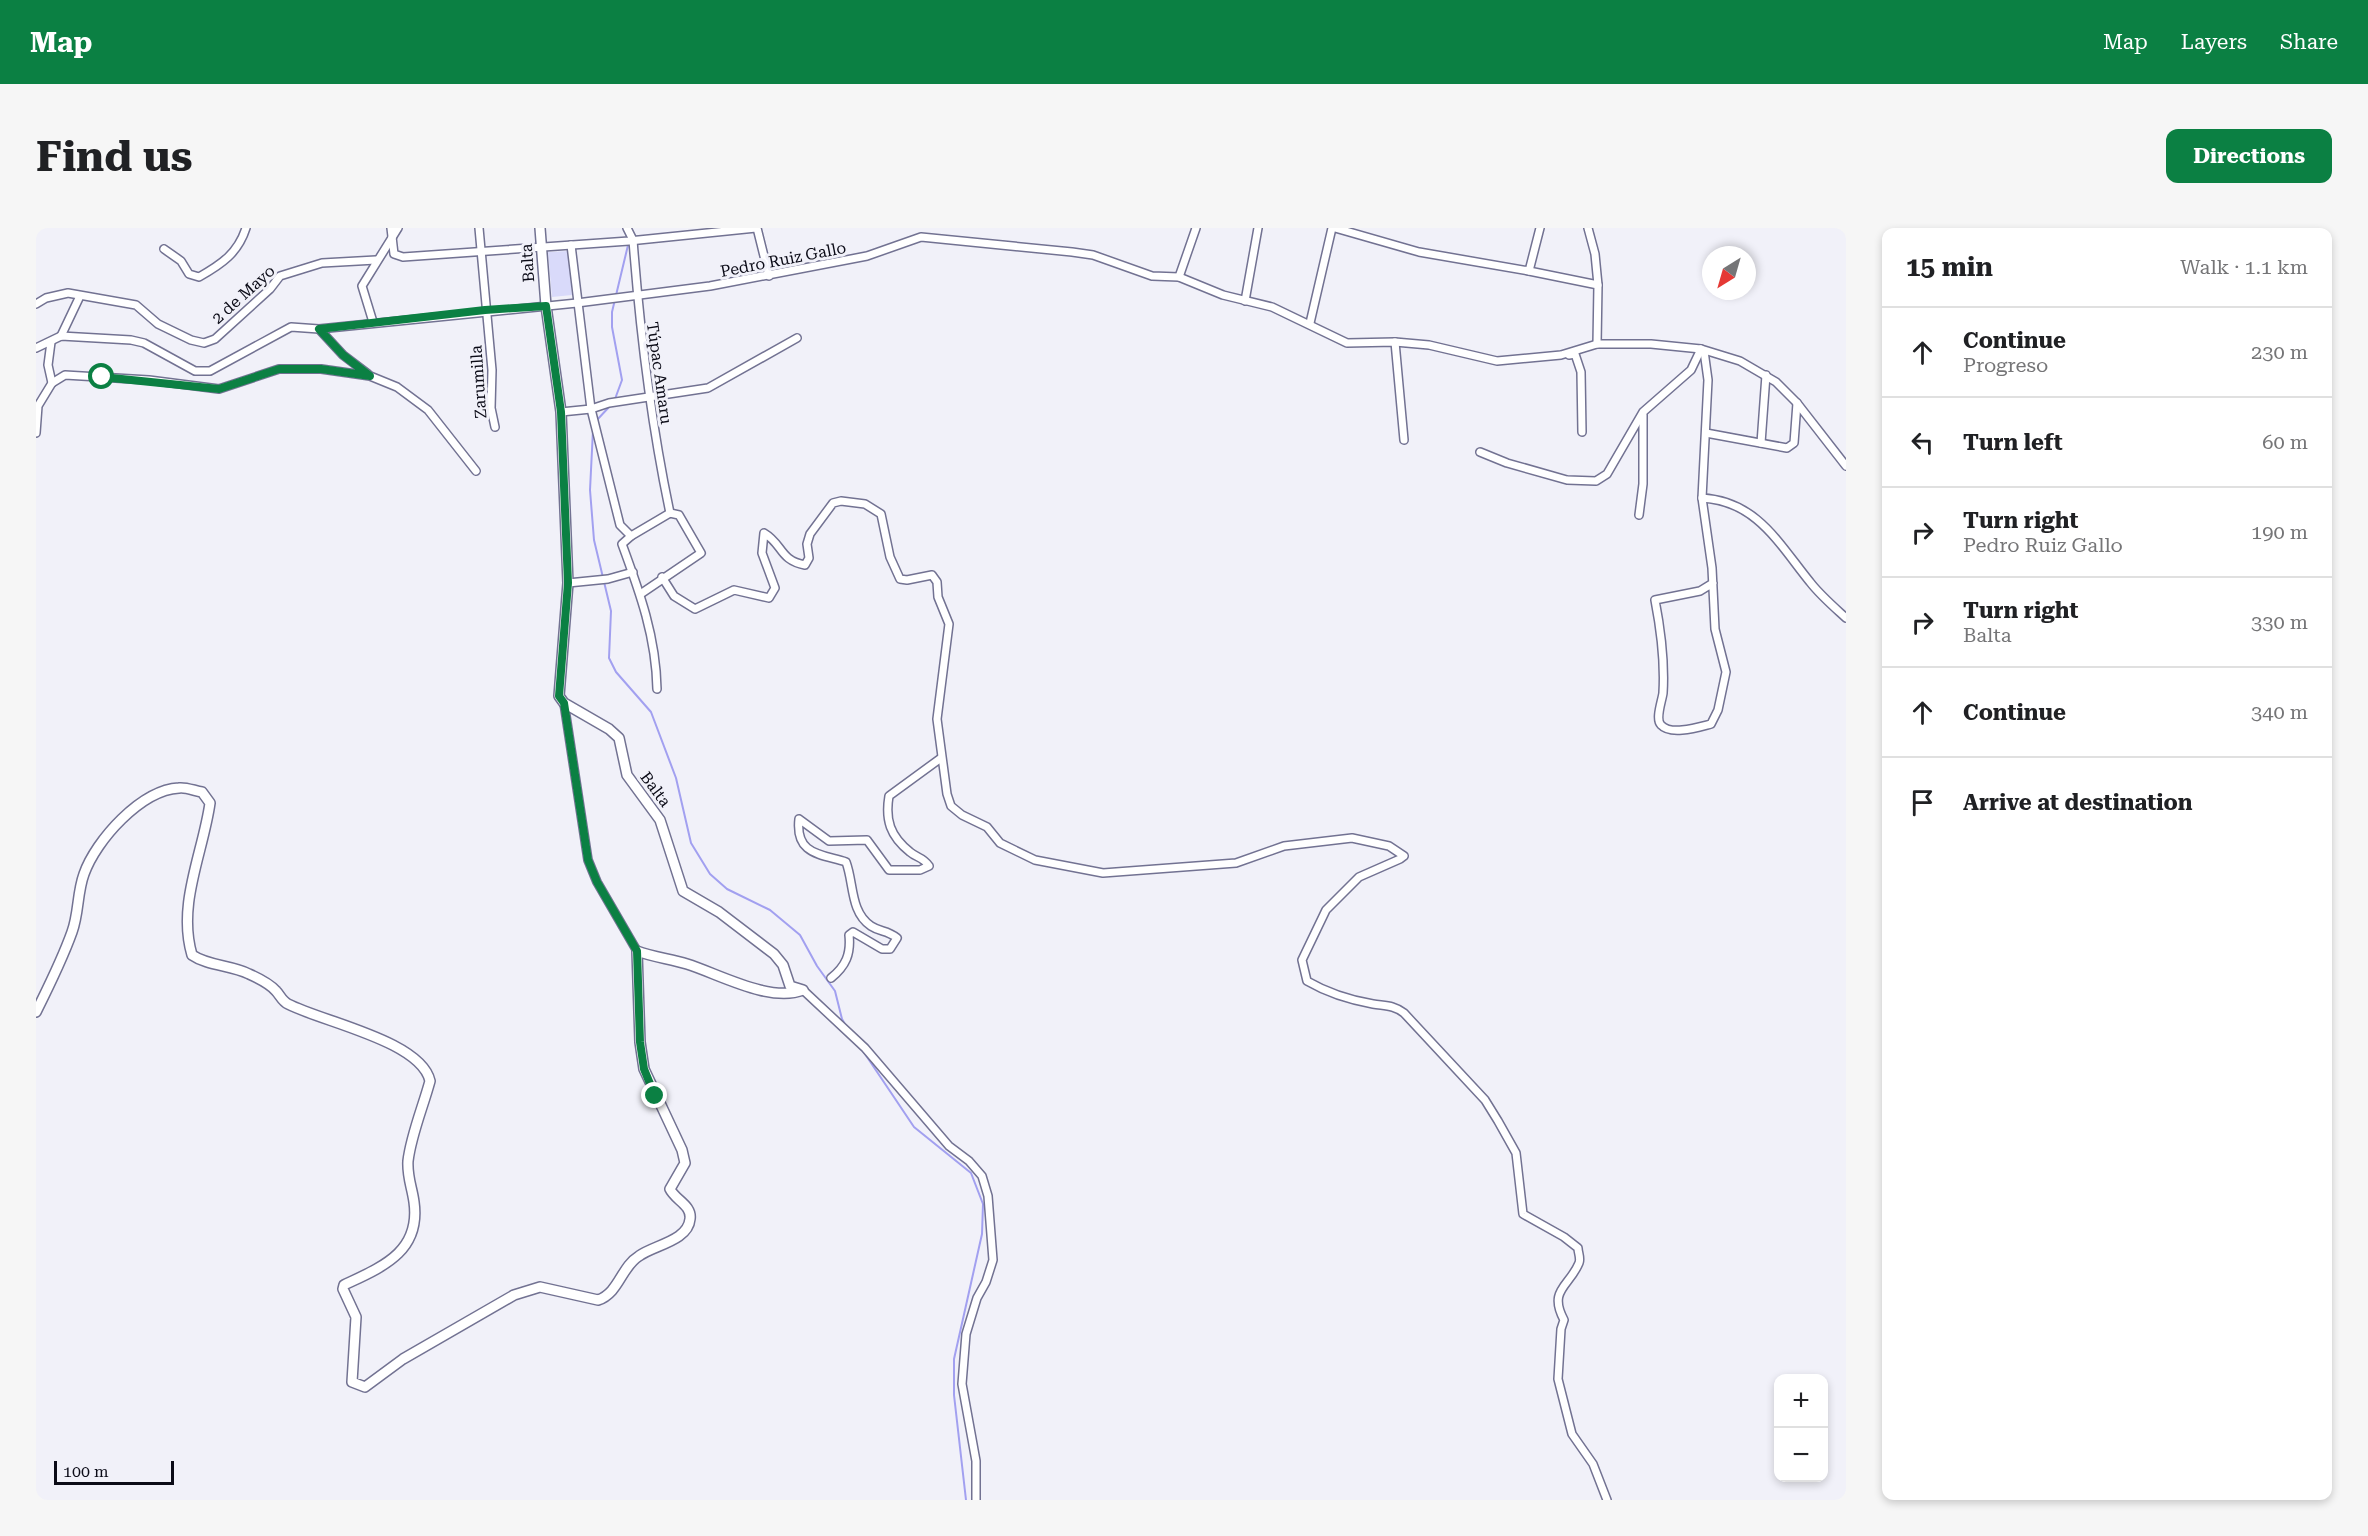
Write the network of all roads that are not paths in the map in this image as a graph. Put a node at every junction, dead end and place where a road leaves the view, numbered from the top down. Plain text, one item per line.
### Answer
1 (246, 228) edge
2 (398, 228) edge
3 (479, 228) edge
4 (540, 228) edge
5 (627, 228) edge
6 (757, 228) edge
7 (1196, 228) edge
8 (1258, 228) edge
9 (1334, 228) edge
10 (1540, 228) edge
11 (1588, 228) edge
12 (392, 231) edge
13 (632, 239) junction
14 (571, 245) junction
15 (542, 248) junction
16 (164, 249) dead end
17 (480, 250) junction
18 (376, 260) junction
19 (1529, 272) junction
20 (769, 276) junction
21 (1179, 277) junction
22 (1598, 285) junction
23 (637, 294) junction
24 (80, 296) junction
25 (1245, 301) junction
26 (577, 303) junction
27 (36, 304) edge
28 (546, 306) junction
29 (485, 310) junction
30 (373, 322) junction
31 (1310, 323) junction
32 (319, 329) junction
33 (61, 336) junction
34 (797, 338) dead end
35 (51, 342) junction
36 (1395, 342) junction
37 (1597, 344) junction
38 (36, 348) edge
39 (1703, 350) junction
40 (1561, 355) junction
41 (1766, 375) junction
42 (370, 376) junction
43 (52, 383) junction
44 (649, 399) junction
45 (1797, 403) junction
46 (591, 409) junction
47 (561, 412) junction
48 (1643, 412) junction
49 (495, 427) dead end
50 (37, 432) edge
51 (1582, 432) dead end
52 (1706, 433) junction
53 (1404, 440) dead end
54 (1761, 443) junction
55 (1480, 452) dead end
56 (1846, 466) edge
57 (476, 471) dead end
58 (1702, 498) junction
59 (670, 513) junction
60 (1639, 515) dead end
61 (631, 536) junction
62 (633, 572) junction
63 (662, 577) junction
64 (568, 583) junction
65 (1713, 583) junction
66 (642, 594) junction
67 (1846, 618) edge
68 (657, 689) dead end
69 (564, 703) junction
70 (941, 758) junction
71 (637, 951) junction
72 (831, 978) dead end
73 (803, 990) junction
74 (36, 1012) edge
75 (976, 1500) edge
76 (1607, 1500) edge

1 - 16 street
2 - 12 street
3 - 17 street, Zarumilla
4 - 15 street, Balta
5 - 13 street, Túpac Amaru
6 - 13 street
6 - 20 street
7 - 21 street
8 - 25 street
9 - 19 street
9 - 31 street
10 - 19 street
11 - 22 street
12 - 17 street
12 - 18 street
13 - 14 street
13 - 23 street, Túpac Amaru
14 - 15 street
14 - 26 street
15 - 17 street
15 - 28 street, Balta
17 - 29 street, Zarumilla
18 - 24 street, 2 de Mayo
18 - 30 street
19 - 22 street
20 - 21 street, Pedro Ruiz Gallo
20 - 23 street, Pedro Ruiz Gallo
21 - 25 street, Pedro Ruiz Gallo
22 - 37 street
23 - 26 street, Pedro Ruiz Gallo
23 - 44 street, Túpac Amaru
24 - 27 street, 2 de Mayo
24 - 33 street
25 - 31 street, Pedro Ruiz Gallo
26 - 28 street, Pedro Ruiz Gallo
26 - 46 street
28 - 29 street, Pedro Ruiz Gallo
28 - 47 street, Balta
29 - 30 street, Pedro Ruiz Gallo
29 - 49 street, Zarumilla
30 - 32 street, Pedro Ruiz Gallo
31 - 36 street, Pedro Ruiz Gallo
32 - 33 street, Pedro Ruiz Gallo
32 - 42 street
33 - 35 street
34 - 44 street
35 - 38 street
35 - 43 street
36 - 40 street, Pedro Ruiz Gallo
36 - 53 street
37 - 39 street, Pedro Ruiz Gallo
37 - 40 street, Pedro Ruiz Gallo
39 - 41 street, Pedro Ruiz Gallo
39 - 48 street
39 - 52 street
40 - 51 street
41 - 45 street, Pedro Ruiz Gallo
41 - 54 street
42 - 43 street
42 - 57 street
43 - 50 street
44 - 46 street
44 - 59 street, Túpac Amaru
45 - 54 street
45 - 56 street, Pedro Ruiz Gallo
46 - 47 street
46 - 61 street
47 - 64 street, Balta
48 - 55 street
48 - 60 street
52 - 54 street
52 - 58 street
58 - 65 street
58 - 67 street
59 - 61 street
59 - 63 street
61 - 62 street
62 - 64 street
62 - 66 street
63 - 66 street
63 - 70 street
64 - 69 street, Balta
65 - 65 street
66 - 68 street
69 - 71 street
69 - 73 street, Balta
70 - 72 street
70 - 76 street
71 - 73 street
71 - 74 street
73 - 75 street

